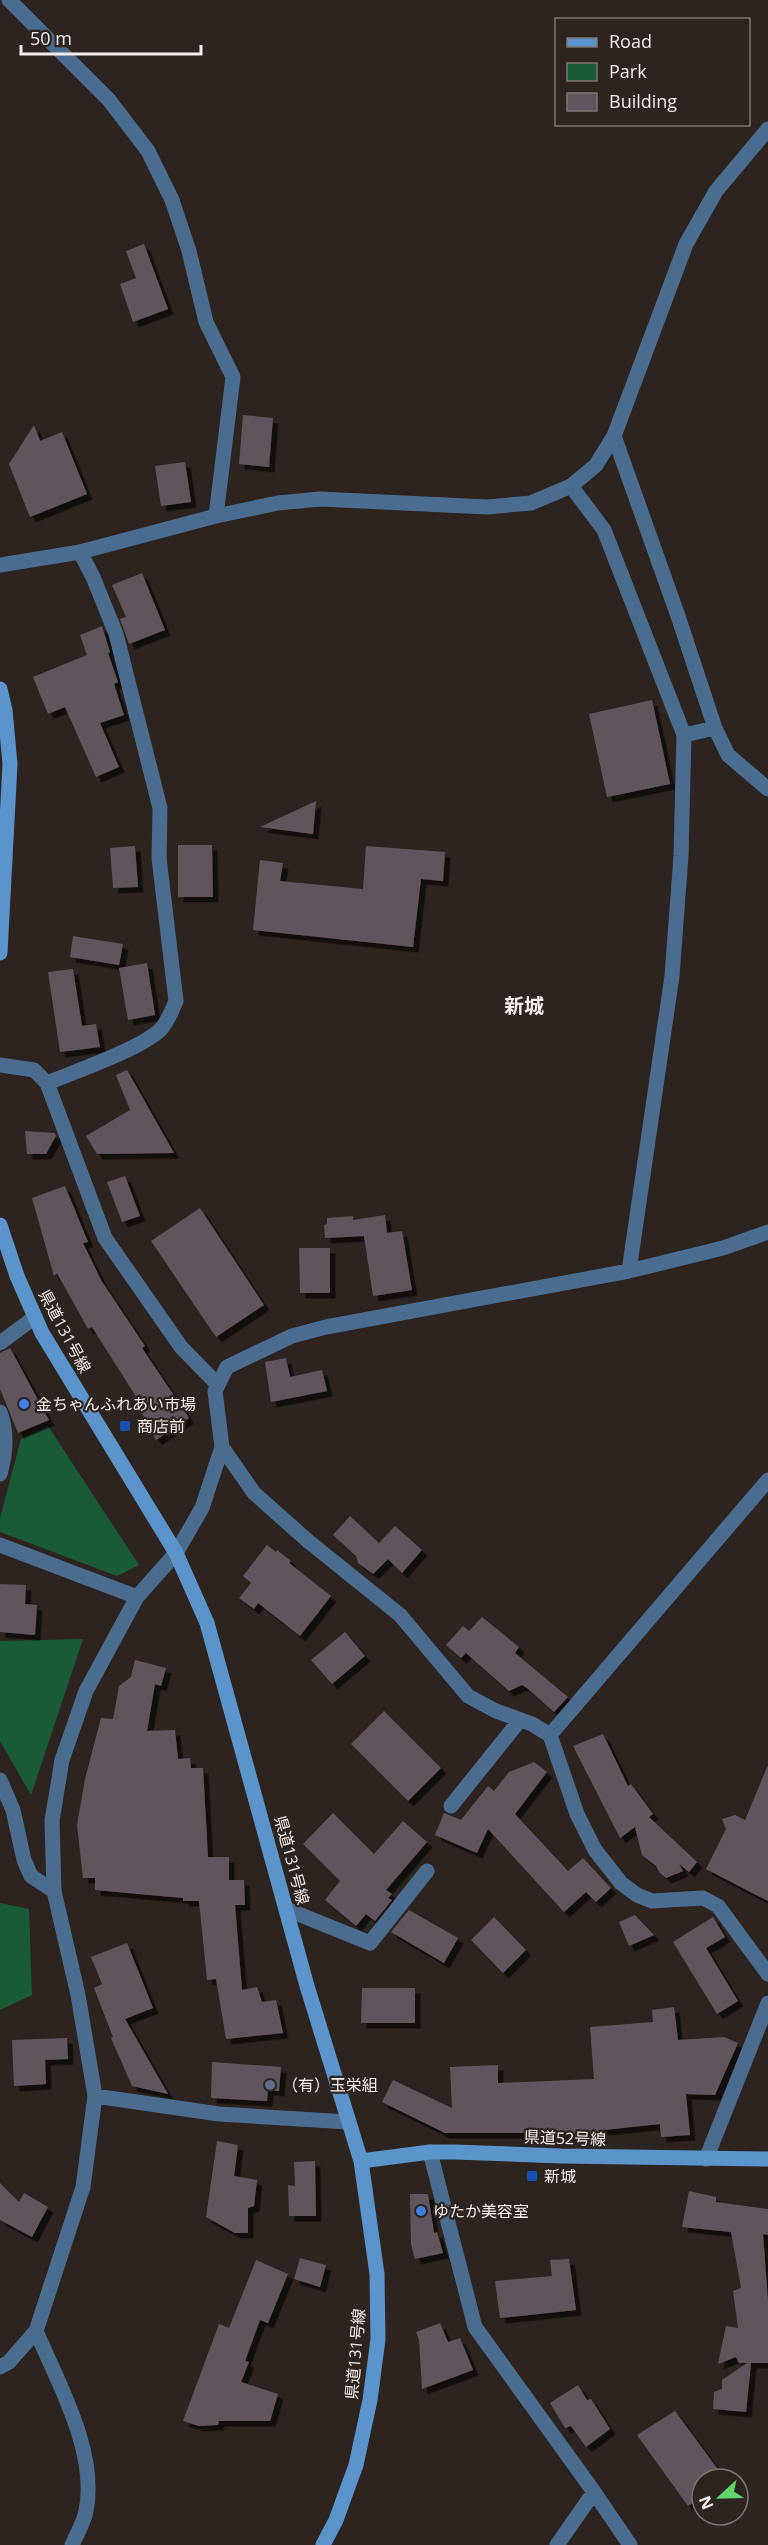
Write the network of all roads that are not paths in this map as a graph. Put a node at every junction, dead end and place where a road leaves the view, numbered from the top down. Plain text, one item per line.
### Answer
1 (9, 0) edge
2 (768, 129) edge
3 (614, 436) junction
4 (571, 486) junction
5 (216, 516) junction
6 (80, 552) junction
7 (0, 565) edge
8 (0, 689) edge
9 (715, 728) junction
10 (684, 735) junction
11 (5, 764) edge
12 (768, 789) edge
13 (0, 941) edge
14 (0, 953) edge
15 (0, 1065) edge
16 (47, 1083) junction
17 (0, 1224) edge
18 (768, 1232) edge
19 (629, 1271) junction
20 (35, 1317) junction
21 (0, 1343) edge
22 (218, 1385) junction
23 (0, 1412) edge
24 (222, 1448) junction
25 (0, 1474) edge
26 (768, 1480) edge
27 (0, 1545) edge
28 (176, 1553) junction
29 (136, 1597) junction
30 (520, 1720) junction
31 (550, 1735) junction
32 (0, 1780) edge
33 (452, 1806) dead end
34 (427, 1871) dead end
35 (54, 1891) junction
36 (286, 1909) junction
37 (768, 1974) edge
38 (768, 2003) edge
39 (95, 2096) junction
40 (348, 2122) junction
41 (430, 2152) junction
42 (706, 2159) junction
43 (768, 2159) edge
44 (361, 2161) junction
45 (36, 2331) junction
46 (0, 2367) edge
47 (594, 2492) junction
48 (72, 2545) edge
49 (323, 2545) edge
50 (557, 2545) edge
51 (630, 2545) edge

1 - 5 street
2 - 3 street
3 - 4 street
3 - 9 street
4 - 5 street
4 - 10 street
5 - 6 street
6 - 7 street
6 - 16 street
8 - 11 main road
9 - 10 street
9 - 12 street
10 - 19 street
11 - 13 main road
13 - 14 main road
15 - 16 street
16 - 22 street
17 - 20 main road, 県道131号線
18 - 19 street
19 - 22 street
20 - 21 street
20 - 28 main road, 県道131号線
22 - 24 street
23 - 25 street
24 - 28 street
24 - 30 street
26 - 31 street
27 - 29 street
28 - 29 street
28 - 36 main road, 県道131号線
29 - 35 street
30 - 31 street
30 - 33 street
31 - 37 street
32 - 35 street
34 - 36 street
35 - 39 street
36 - 40 main road, 県道131号線
38 - 42 street
39 - 40 street
39 - 45 street
40 - 44 main road, 県道131号線
41 - 42 main road, 県道52号線
41 - 44 main road, 県道52号線
41 - 47 street
42 - 43 main road, 県道52号線
44 - 49 main road, 県道131号線
45 - 46 street
45 - 48 street
47 - 50 street
47 - 51 street

